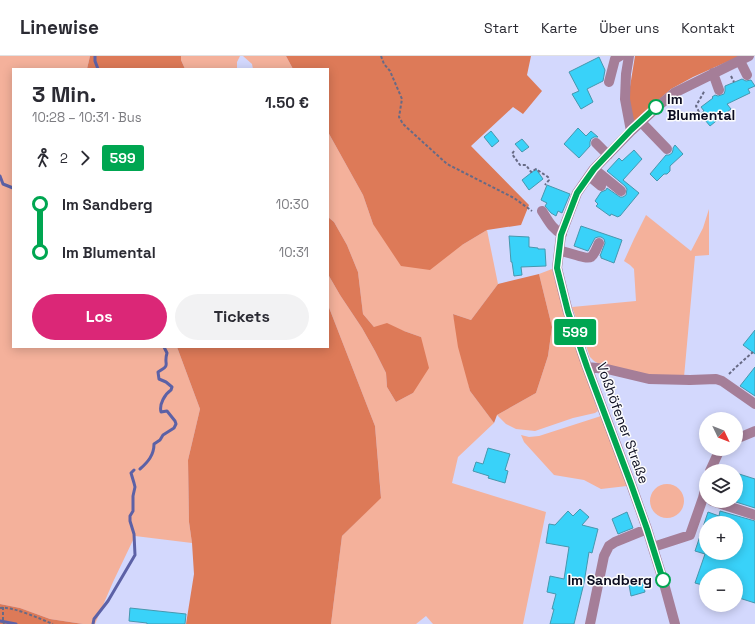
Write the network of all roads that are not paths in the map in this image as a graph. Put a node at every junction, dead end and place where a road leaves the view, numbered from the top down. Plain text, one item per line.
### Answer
1 (620, 56) edge
2 (629, 56) edge
3 (744, 58) edge
4 (747, 75) dead end
5 (714, 76) junction
6 (609, 82) dead end
7 (719, 90) dead end
8 (641, 122) junction
9 (631, 130) junction
10 (596, 143) dead end
11 (668, 149) dead end
12 (608, 155) junction
13 (591, 173) junction
14 (601, 186) dead end
15 (621, 191) dead end
16 (537, 211) road end
17 (562, 234) junction
18 (599, 243) dead end
19 (559, 251) junction
20 (587, 367) junction
21 (755, 404) edge
22 (755, 431) edge
23 (743, 437) edge
24 (703, 508) edge
25 (734, 508) edge
26 (755, 514) edge
27 (647, 529) junction
28 (653, 547) junction
29 (590, 624) edge
30 (675, 624) edge

1 - 6 street
2 - 9 street
3 - 4 street
3 - 5 street, Voßhöfener Straße
5 - 7 street
5 - 8 street, Voßhöfener Straße
8 - 9 street, Voßhöfener Straße
8 - 11 street
9 - 12 street, Voßhöfener Straße
10 - 12 street
12 - 13 street, Voßhöfener Straße
13 - 14 street
13 - 15 street
13 - 17 street, Voßhöfener Straße
16 - 17 street
17 - 19 street, Voßhöfener Straße
18 - 19 street
19 - 20 street, Voßhöfener Straße
20 - 21 street
20 - 27 street, Voßhöfener Straße
22 - 23 street
24 - 28 street
25 - 26 street
27 - 28 street, Voßhöfener Straße
27 - 29 street
28 - 30 street, Voßhöfener Straße

